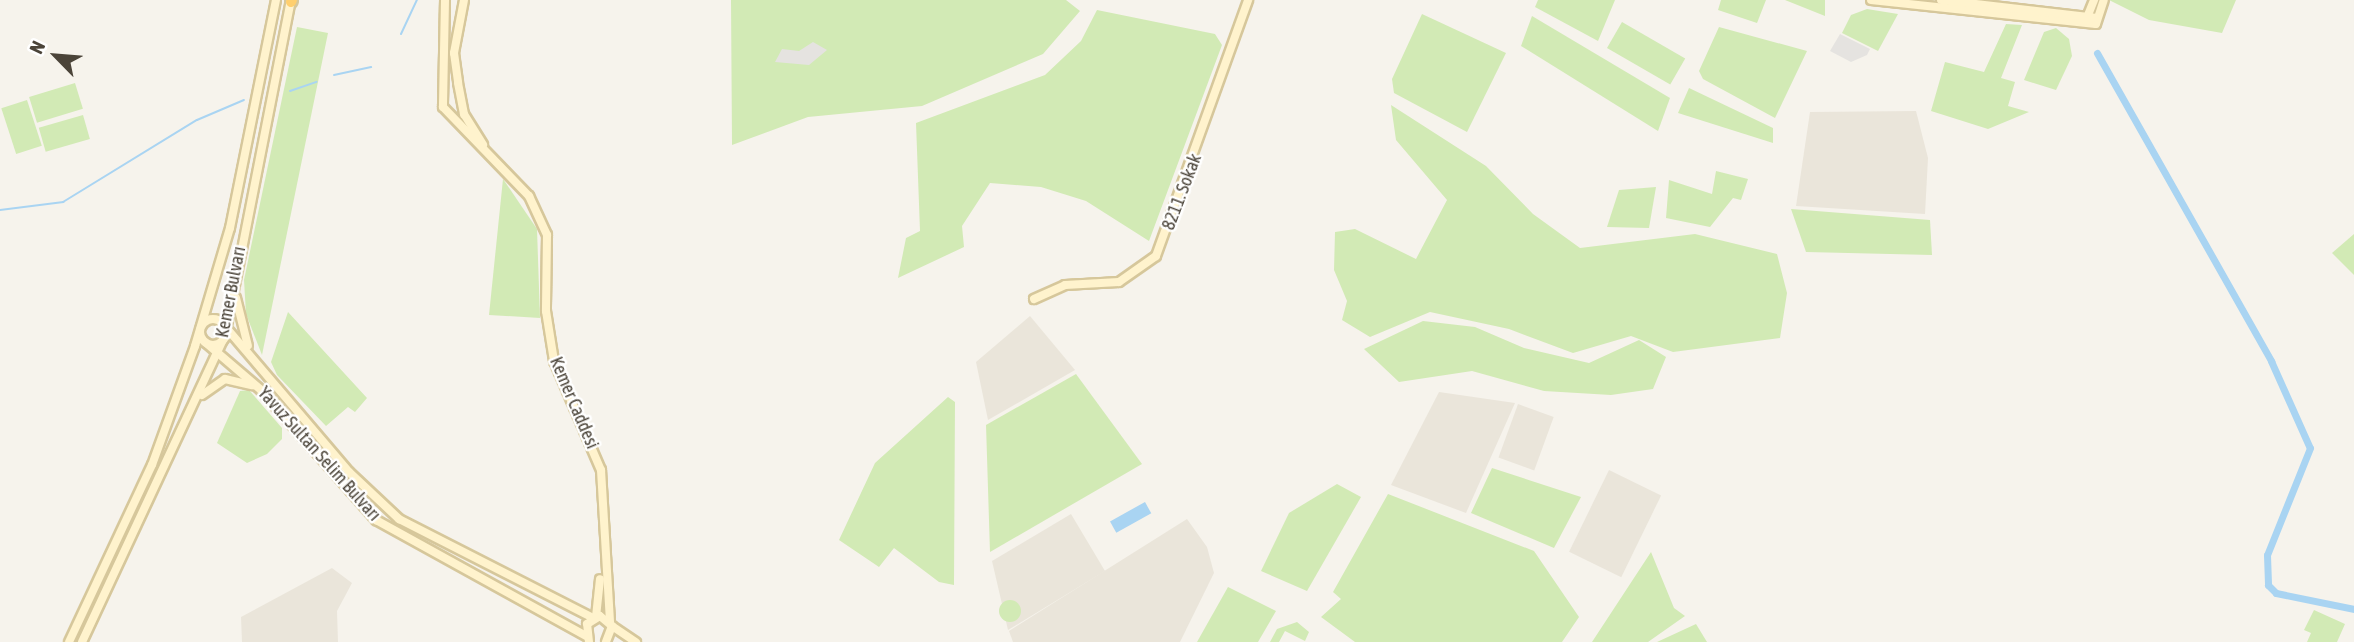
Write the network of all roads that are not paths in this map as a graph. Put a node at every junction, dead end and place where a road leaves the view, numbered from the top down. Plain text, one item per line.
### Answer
1 (276, 0) edge
2 (445, 0) edge
3 (464, 0) edge
4 (1248, 0) edge
5 (1871, 0) edge
6 (1941, 0) edge
7 (2094, 0) edge
8 (2104, 0) edge
9 (291, 1) edge
10 (2086, 20) junction
11 (488, 152) junction
12 (235, 283) junction
13 (1034, 299) dead end
14 (200, 327) junction
15 (225, 329) junction
16 (205, 342) junction
17 (218, 353) junction
18 (254, 358) junction
19 (261, 390) junction
20 (194, 405) junction
21 (603, 548) junction
22 (595, 617) junction
23 (611, 624) junction
24 (589, 640) edge
25 (69, 642) edge
26 (82, 642) edge
27 (606, 642) edge
28 (636, 642) edge

1 - 14 main road, Kemer Bulvarı
2 - 11 main road, Kemer Caddesi
3 - 11 main road, Kemer Caddesi
4 - 13 main road, 8211. Sokak
5 - 10 main road
6 - 10 main road
7 - 10 main road
8 - 10 main road
9 - 12 main road, Kemer Bulvarı
11 - 21 main road, Kemer Caddesi
12 - 15 main road, Kemer Bulvarı
12 - 18 main road
14 - 15 main road
14 - 16 main road
14 - 25 main road, Kemer Bulvarı
15 - 16 main road
15 - 17 main road, Kemer Bulvarı
15 - 18 main road, Yavuz Sultan Selim Bulvarı
16 - 17 main road, Yavuz Sultan Selim Bulvarı
17 - 19 main road, Yavuz Sultan Selim Bulvarı
17 - 20 main road, Kemer Bulvarı
18 - 22 main road, Yavuz Sultan Selim Bulvarı
19 - 20 main road
19 - 24 main road, Yavuz Sultan Selim Bulvarı
20 - 26 main road, Kemer Bulvarı
21 - 22 main road, Kemer Caddesi
21 - 23 main road, Kemer Caddesi
22 - 23 main road, Yavuz Sultan Selim Bulvarı
22 - 24 main road, Kemer Caddesi
23 - 27 main road
23 - 28 main road

